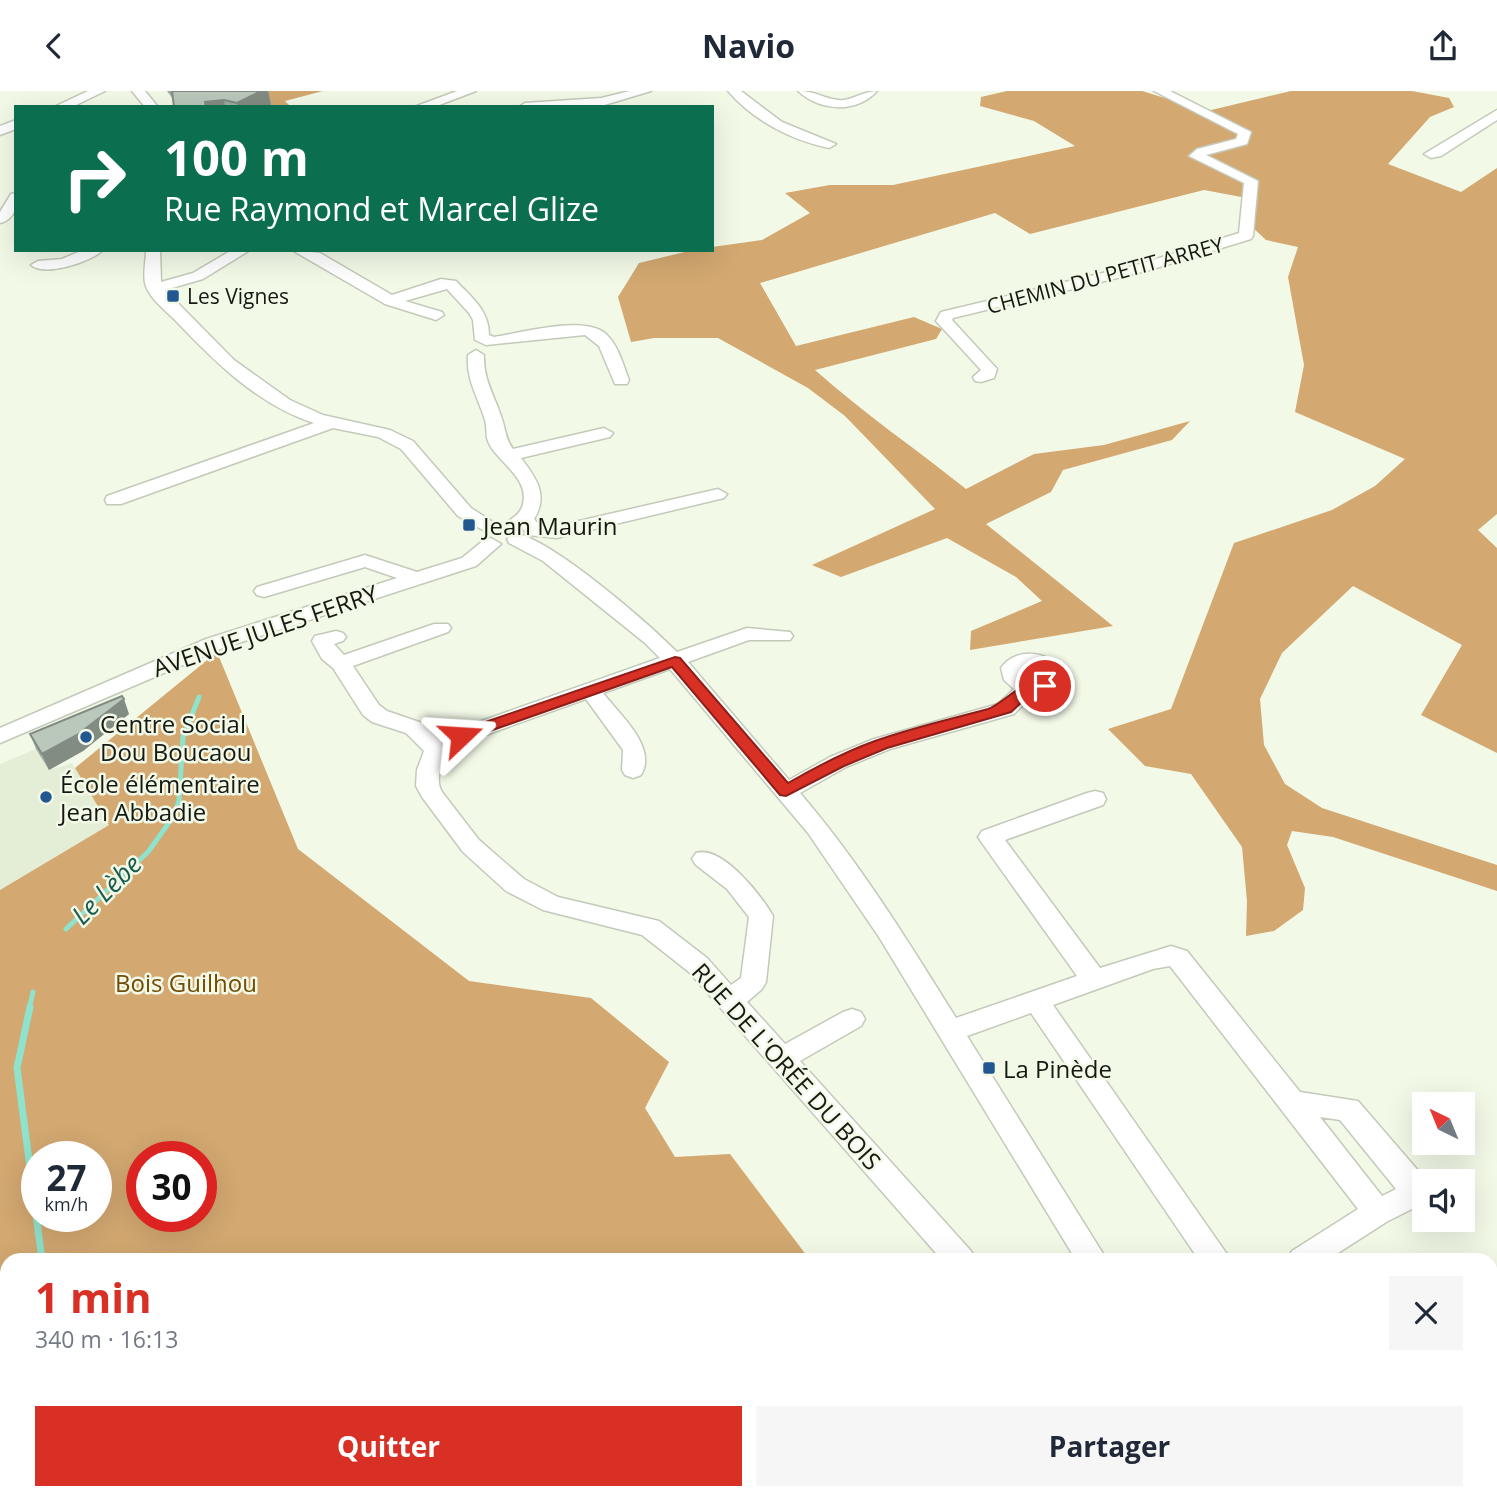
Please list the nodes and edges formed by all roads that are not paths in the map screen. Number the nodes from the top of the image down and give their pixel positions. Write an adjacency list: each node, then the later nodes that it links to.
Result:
1 (99, 91): 9 (street)
2 (138, 91): 10 (street)
3 (645, 91): 12 (street)
4 (734, 91): 14 (street)
5 (804, 91): 6 (street)
6 (871, 91)
7 (1160, 91): 27 (street, CHEMIN DU PETIT ARREY)
8 (466, 93): 11 (street)
9 (65, 105)
10 (150, 105)
11 (427, 105)
12 (555, 105)
13 (1497, 114): 15 (street)
14 (829, 144)
15 (1431, 154)
16 (14, 201): 17 (street)
17 (0, 219)
18 (91, 252): 22 (street)
19 (153, 252): 23 (street)
20 (240, 252): 23 (street)
21 (304, 252): 24 (street)
22 (38, 265)
23 (155, 288): 29 (street)
24 (390, 301): 25 (street); 26 (street)
25 (436, 315)
26 (481, 347): 28 (street); 31 (street)
27 (981, 377)
28 (621, 380)
29 (330, 423): 33 (street); 35 (street)
30 (604, 433): 31 (street)
31 (509, 455): 34 (street)
32 (718, 494): 34 (street)
33 (114, 500)
34 (518, 528): 35 (street); 41 (street)
35 (491, 535): 36 (street, AVENUE JULES FERRY)
36 (415, 578): 37 (street); 45 (street, AVENUE JULES FERRY)
37 (264, 591)
38 (441, 628): 42 (street)
39 (783, 636): 41 (street)
40 (336, 637): 42 (street)
41 (675, 661): 44 (street); 48 (street)
42 (341, 663): 46 (street)
43 (1029, 687): 48 (street)
44 (590, 690): 46 (street); 47 (street)
45 (0, 736)
46 (436, 749): 52 (street, RUE DE L'ORÉE DU BOIS)
47 (634, 770)
48 (786, 791): 55 (street)
49 (1095, 799): 51 (street)
50 (704, 859): 52 (street)
51 (1095, 981): 53 (street); 57 (street)
52 (730, 1001): 56 (street, RUE DE L'ORÉE DU BOIS)
53 (1037, 1002): 55 (street); 61 (street)
54 (852, 1019): 56 (street)
55 (951, 1031): 60 (street)
56 (782, 1059): 59 (street, RUE DE L'ORÉE DU BOIS)
57 (1294, 1103): 58 (street); 58 (street)
58 (1378, 1212): 62 (street)
59 (955, 1253)
60 (1089, 1253)
61 (1211, 1253)
62 (1313, 1253)

